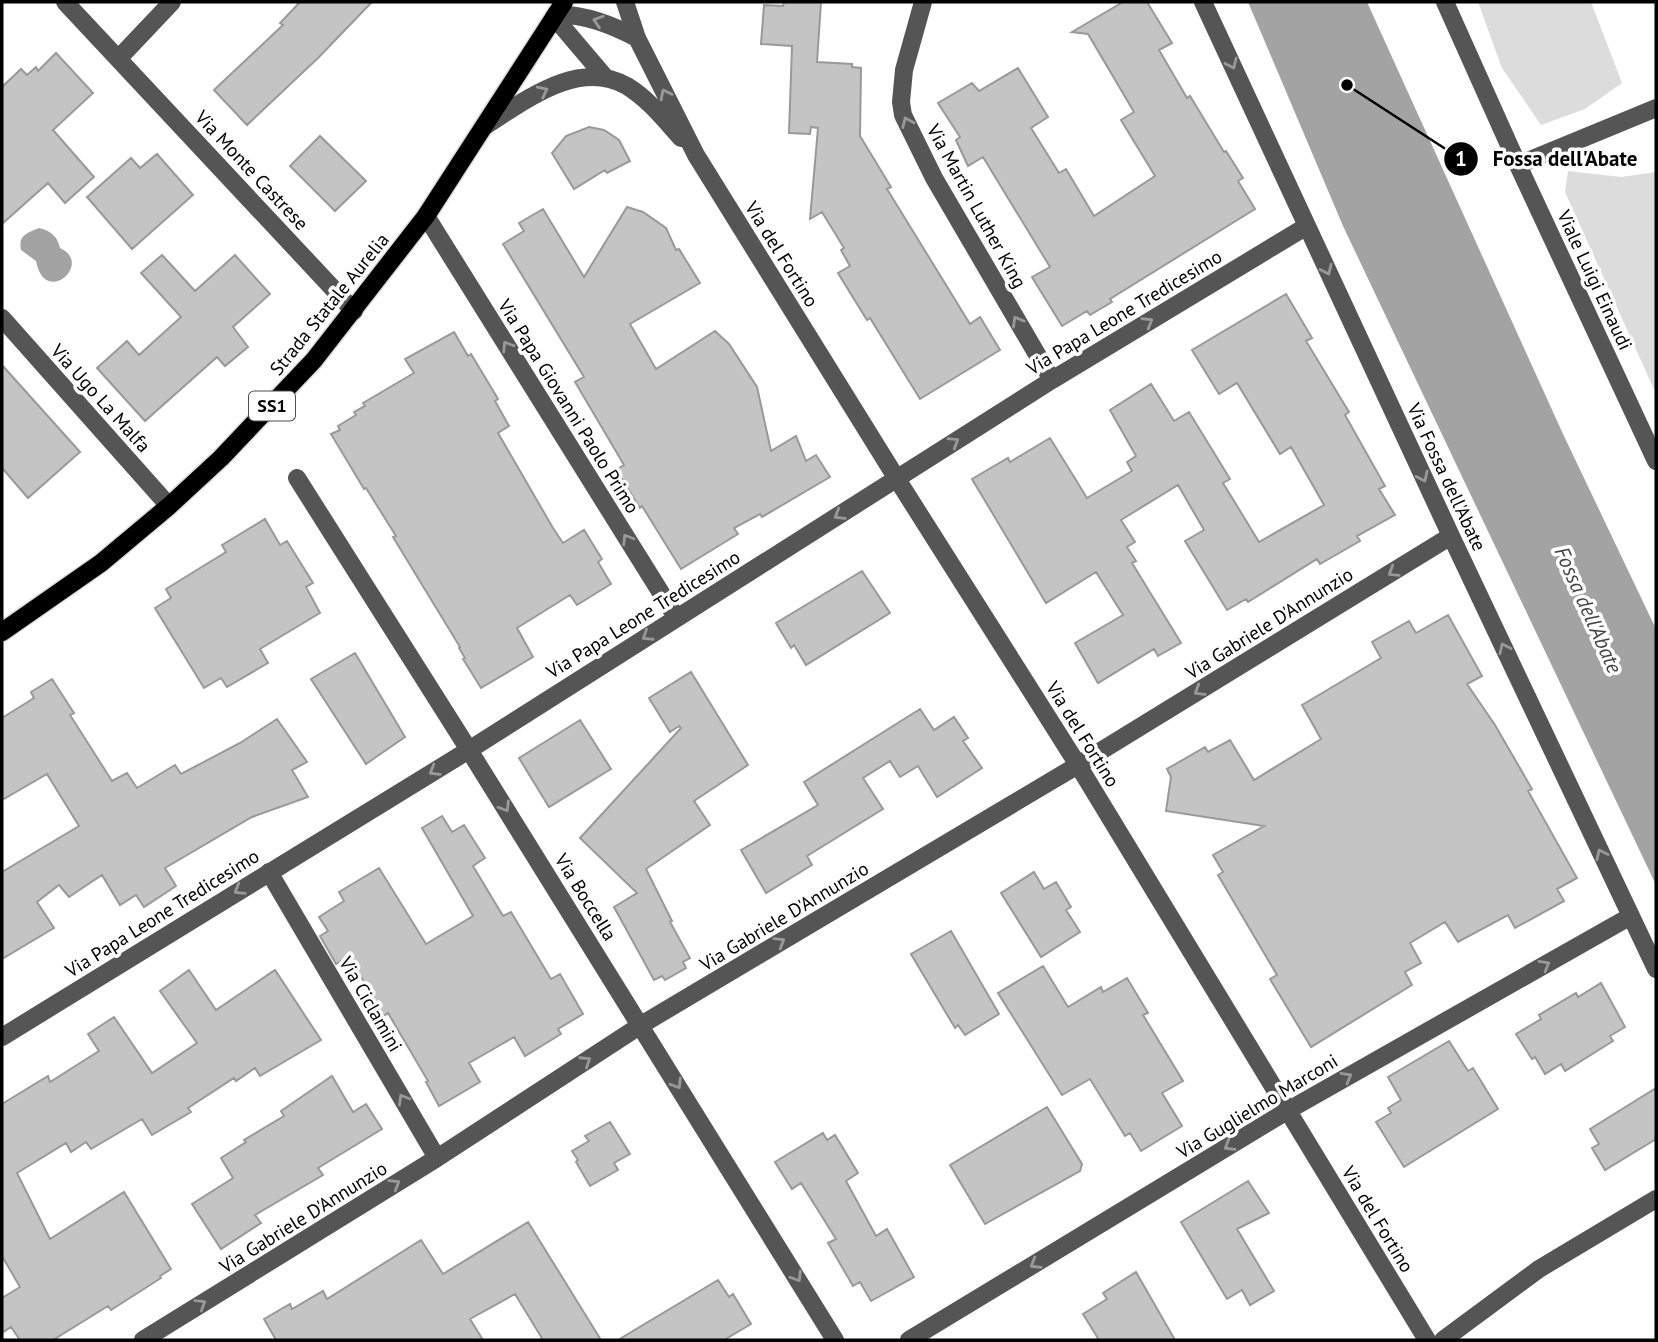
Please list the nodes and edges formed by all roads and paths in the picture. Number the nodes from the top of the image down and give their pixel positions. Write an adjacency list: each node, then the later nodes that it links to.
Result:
1 (65, 2): 9 (street, Via Monte Castrese)
2 (172, 2): 9 (street)
3 (625, 2): 8 (street, Via del Fortino)
4 (923, 2): 19 (street, Via Martin Luther King, one-way to 4)
5 (1203, 2): 16 (street, Via Fossa dell'Abate, one-way to 16)
6 (1445, 2): 14 (street, Viale Luigi Einaudi)
7 (558, 11): 8 (street, one-way to 7); 10 (street, Via del Fortino); 12 (main road, Strada Statale Aurelia / SS1)
8 (637, 38): 13 (street, Via del Fortino, one-way to 8)
9 (119, 58): 17 (street, Via Monte Castrese)
10 (605, 78): 12 (street, one-way to 10); 13 (street, Via del Fortino)
11 (1656, 108): 14 (street)
12 (485, 126): 15 (main road, Strada Statale Aurelia / SS1)
13 (696, 155): 22 (street, Via del Fortino)
14 (1518, 165): 20 (street, Viale Luigi Einaudi)
15 (426, 216): 17 (main road, Strada Statale Aurelia / SS1); 25 (street, Via Papa Giovanni Paolo Primo, one-way to 15)
16 (1307, 226): 19 (street, Via Papa Leone Tredicesimo, one-way to 16); 24 (street, Via Fossa dell'Abate, one-way to 24)
17 (354, 311): 23 (main road, Strada Statale Aurelia / SS1)
18 (2, 318): 23 (street, Via Ugo La Malfa)
19 (1052, 380): 22 (street, Via Papa Leone Tredicesimo, one-way to 19)
20 (1656, 461)
21 (297, 478): 27 (street, Via Boccella)
22 (897, 479): 25 (street, Via Papa Leone Tredicesimo, one-way to 25); 28 (street, Via del Fortino)
23 (170, 506): 26 (main road, Strada Statale Aurelia / SS1)
24 (1451, 536): 28 (street, Via Gabriele D'Annunzio, one-way to 28); 30 (street, Via Fossa dell'Abate, one-way to 24)
25 (676, 617): 27 (street, Via Papa Leone Tredicesimo, one-way to 27)
26 (2, 632)
27 (469, 750): 29 (street, Via Papa Leone Tredicesimo, one-way to 29); 32 (street, Via Boccella, one-way to 32)
28 (1078, 765): 32 (street, Via Gabriele D'Annunzio, one-way to 28); 34 (street, Via del Fortino)
29 (269, 872): 33 (street, Via Papa Leone Tredicesimo, one-way to 33); 35 (street, Via Ciclamini, one-way to 29)
30 (1631, 916): 31 (street, Via Fossa dell'Abate); 34 (street, Via Guglielmo Marconi, one-way to 30)
31 (1656, 968)
32 (641, 1025): 35 (street, Via Gabriele D'Annunzio, one-way to 32); 38 (street, Via Boccella, one-way to 38)
33 (2, 1037)
34 (1287, 1111): 39 (street, Via Guglielmo Marconi, one-way to 39); 40 (street, Via del Fortino)
35 (437, 1158): 37 (street, Via Gabriele D'Annunzio, one-way to 35)
36 (1656, 1199): 41 (street)
37 (143, 1340)
38 (835, 1340)
39 (909, 1340)
40 (1427, 1340)
41 (1443, 1340)

